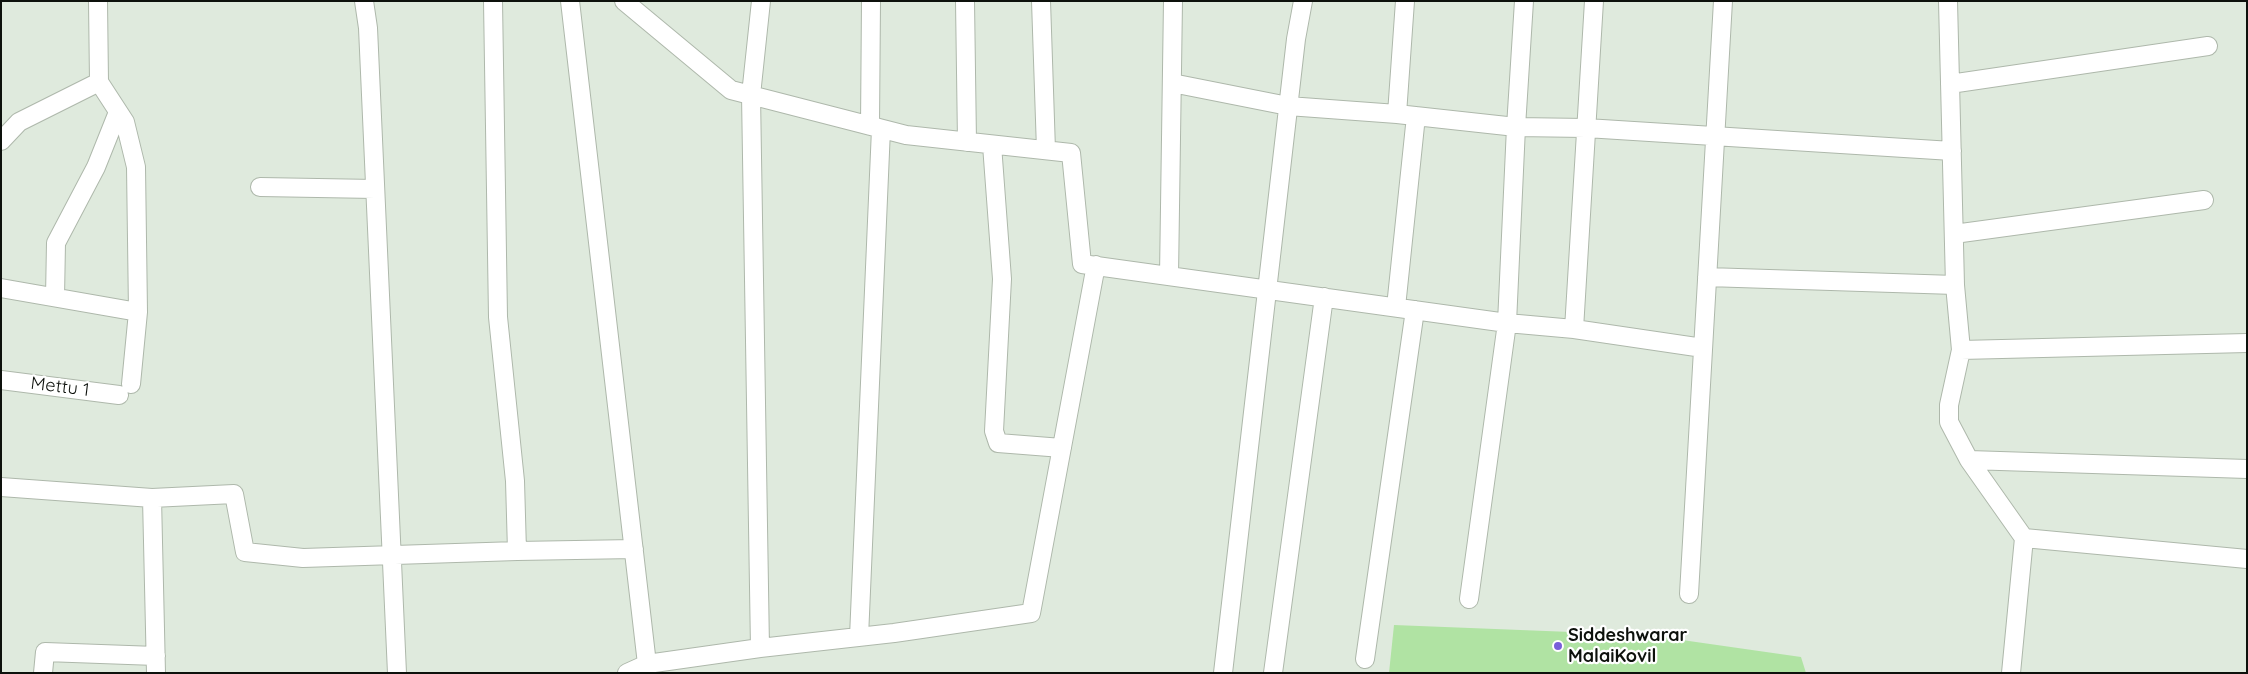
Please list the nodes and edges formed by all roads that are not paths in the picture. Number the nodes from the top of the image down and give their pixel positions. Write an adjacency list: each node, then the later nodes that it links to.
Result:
1 (98, 1): 18 (street)
2 (364, 1): 36 (street)
3 (493, 1): 63 (street)
4 (570, 1): 62 (street)
5 (624, 1): 21 (street)
6 (761, 1): 21 (street)
7 (872, 1): 27 (street)
8 (965, 1): 31 (street)
9 (1041, 1): 33 (street)
10 (1172, 1): 19 (street)
11 (1303, 1): 22 (street)
12 (1405, 1): 24 (street)
13 (1524, 1): 26 (street)
14 (1594, 1): 28 (street)
15 (1724, 1): 29 (street)
16 (1948, 1): 20 (street)
17 (2208, 46): 20 (street)
18 (99, 82): 23 (street); 30 (street)
19 (1172, 83): 22 (street); 40 (street)
20 (1950, 84): 34 (street)
21 (751, 95): 27 (street); 69 (street)
22 (1288, 106): 24 (street); 44 (street)
23 (118, 112): 45 (street); 49 (street)
24 (1397, 114): 25 (street)
25 (1416, 116): 26 (street); 47 (street)
26 (1516, 127): 28 (street); 50 (street)
27 (875, 128): 31 (street); 68 (street)
28 (1586, 128): 29 (street); 51 (street)
29 (1716, 136): 34 (street); 41 (street)
30 (1, 141)
31 (967, 142): 32 (street)
32 (992, 145): 33 (street); 56 (street)
33 (1046, 150): 39 (street)
34 (1952, 151): 38 (street)
35 (260, 187): 36 (street)
36 (375, 189): 64 (street)
37 (2204, 200): 38 (street)
38 (1954, 234): 42 (street)
39 (1096, 265): 40 (street); 56 (street)
40 (1169, 276): 44 (street)
41 (1708, 277): 42 (street); 53 (street)
42 (1955, 285): 54 (street)
43 (1, 288): 45 (street)
44 (1268, 290): 46 (street); 76 (street)
45 (55, 297): 49 (street)
46 (1324, 297): 47 (street); 77 (street)
47 (1396, 307): 48 (street)
48 (1415, 310): 50 (street); 70 (street)
49 (138, 312): 55 (street, Mettu 1)
50 (1507, 323): 51 (street); 67 (street)
51 (1574, 329): 53 (street)
52 (2247, 344): 54 (street)
53 (1703, 348): 66 (street)
54 (1960, 350): 57 (street)
55 (1, 380)
56 (1062, 448): 68 (street)
57 (1969, 460): 58 (street); 61 (street)
58 (2247, 469)
59 (1, 487): 60 (street)
60 (152, 498): 64 (street); 71 (street)
61 (2024, 538): 65 (street); 78 (street)
62 (634, 549): 63 (street); 72 (street)
63 (517, 551): 64 (street)
64 (391, 555): 74 (street)
65 (2247, 558)
66 (1689, 594)
67 (1469, 599)
68 (859, 637): 69 (street)
69 (760, 648): 72 (street)
70 (1365, 659)
71 (156, 664): 73 (street)
72 (647, 664): 75 (street)
73 (43, 673)
74 (396, 673)
75 (627, 673)
76 (1223, 673)
77 (1273, 673)
78 (2010, 673)

